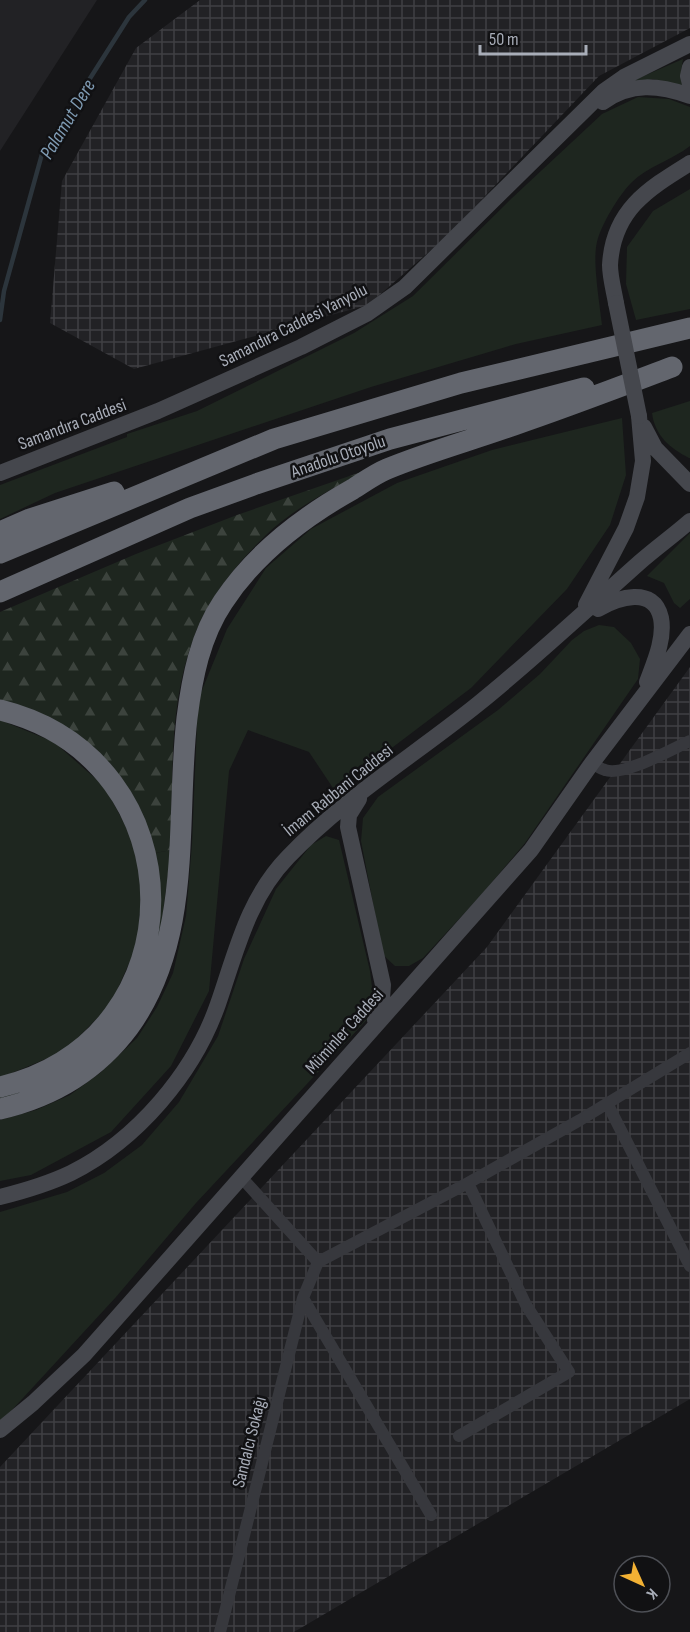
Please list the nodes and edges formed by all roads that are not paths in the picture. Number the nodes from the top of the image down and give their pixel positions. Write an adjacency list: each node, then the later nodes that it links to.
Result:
1 (690, 44): 5 (main road)
2 (690, 67): 3 (main road)
3 (690, 84)
4 (690, 96): 5 (main road)
5 (563, 130): 9 (main road, Samandıra Caddesi Yanyolu)
6 (690, 163): 10 (main road, bridge)
7 (690, 328): 11 (highway, Anadolu Otoyolu)
8 (681, 366): 20 (highway, Anadolu Otoyolu); 36 (highway)
9 (158, 411): 13 (main road); 15 (main road, Samandıra Caddesi)
10 (639, 417): 12 (main road); 21 (main road)
11 (274, 439): 18 (highway); 19 (highway, Anadolu Otoyolu)
12 (656, 448): 14 (main road); 16 (main road)
13 (0, 463)
14 (690, 465)
15 (0, 473)
16 (690, 484)
17 (690, 521): 21 (main road, İmam Rabbani Caddesi)
18 (0, 532)
19 (0, 553)
20 (0, 592)
21 (576, 621): 23 (main road); 27 (main road, İmam Rabbani Caddesi)
22 (690, 634): 23 (main road, Müminler Caddesi)
23 (641, 697): 26 (main road, Müminler Caddesi)
24 (0, 710): 34 (highway)
25 (690, 741): 26 (street)
26 (592, 763): 31 (main road, Müminler Caddesi)
27 (371, 785): 28 (main road, İmam Rabbani Caddesi); 29 (main road)
28 (305, 840): 29 (main road); 39 (main road, İmam Rabbani Caddesi)
29 (352, 842): 30 (main road)
30 (381, 967): 31 (main road); 32 (main road)
31 (426, 970): 32 (main road, Müminler Caddesi)
32 (371, 1029): 37 (main road, Müminler Caddesi)
33 (690, 1053): 35 (street)
34 (0, 1087)
35 (607, 1103): 38 (street); 41 (street)
36 (0, 1109)
37 (242, 1178): 40 (street); 43 (main road, Müminler Caddesi)
38 (468, 1183): 40 (street); 44 (street)
39 (0, 1197)
40 (318, 1262): 42 (street, Sandalcı Sokağı)
41 (690, 1266)
42 (303, 1298): 45 (street); 46 (street, Sandalcı Sokağı)
43 (0, 1430)
44 (459, 1436)
45 (431, 1515)
46 (220, 1632)

